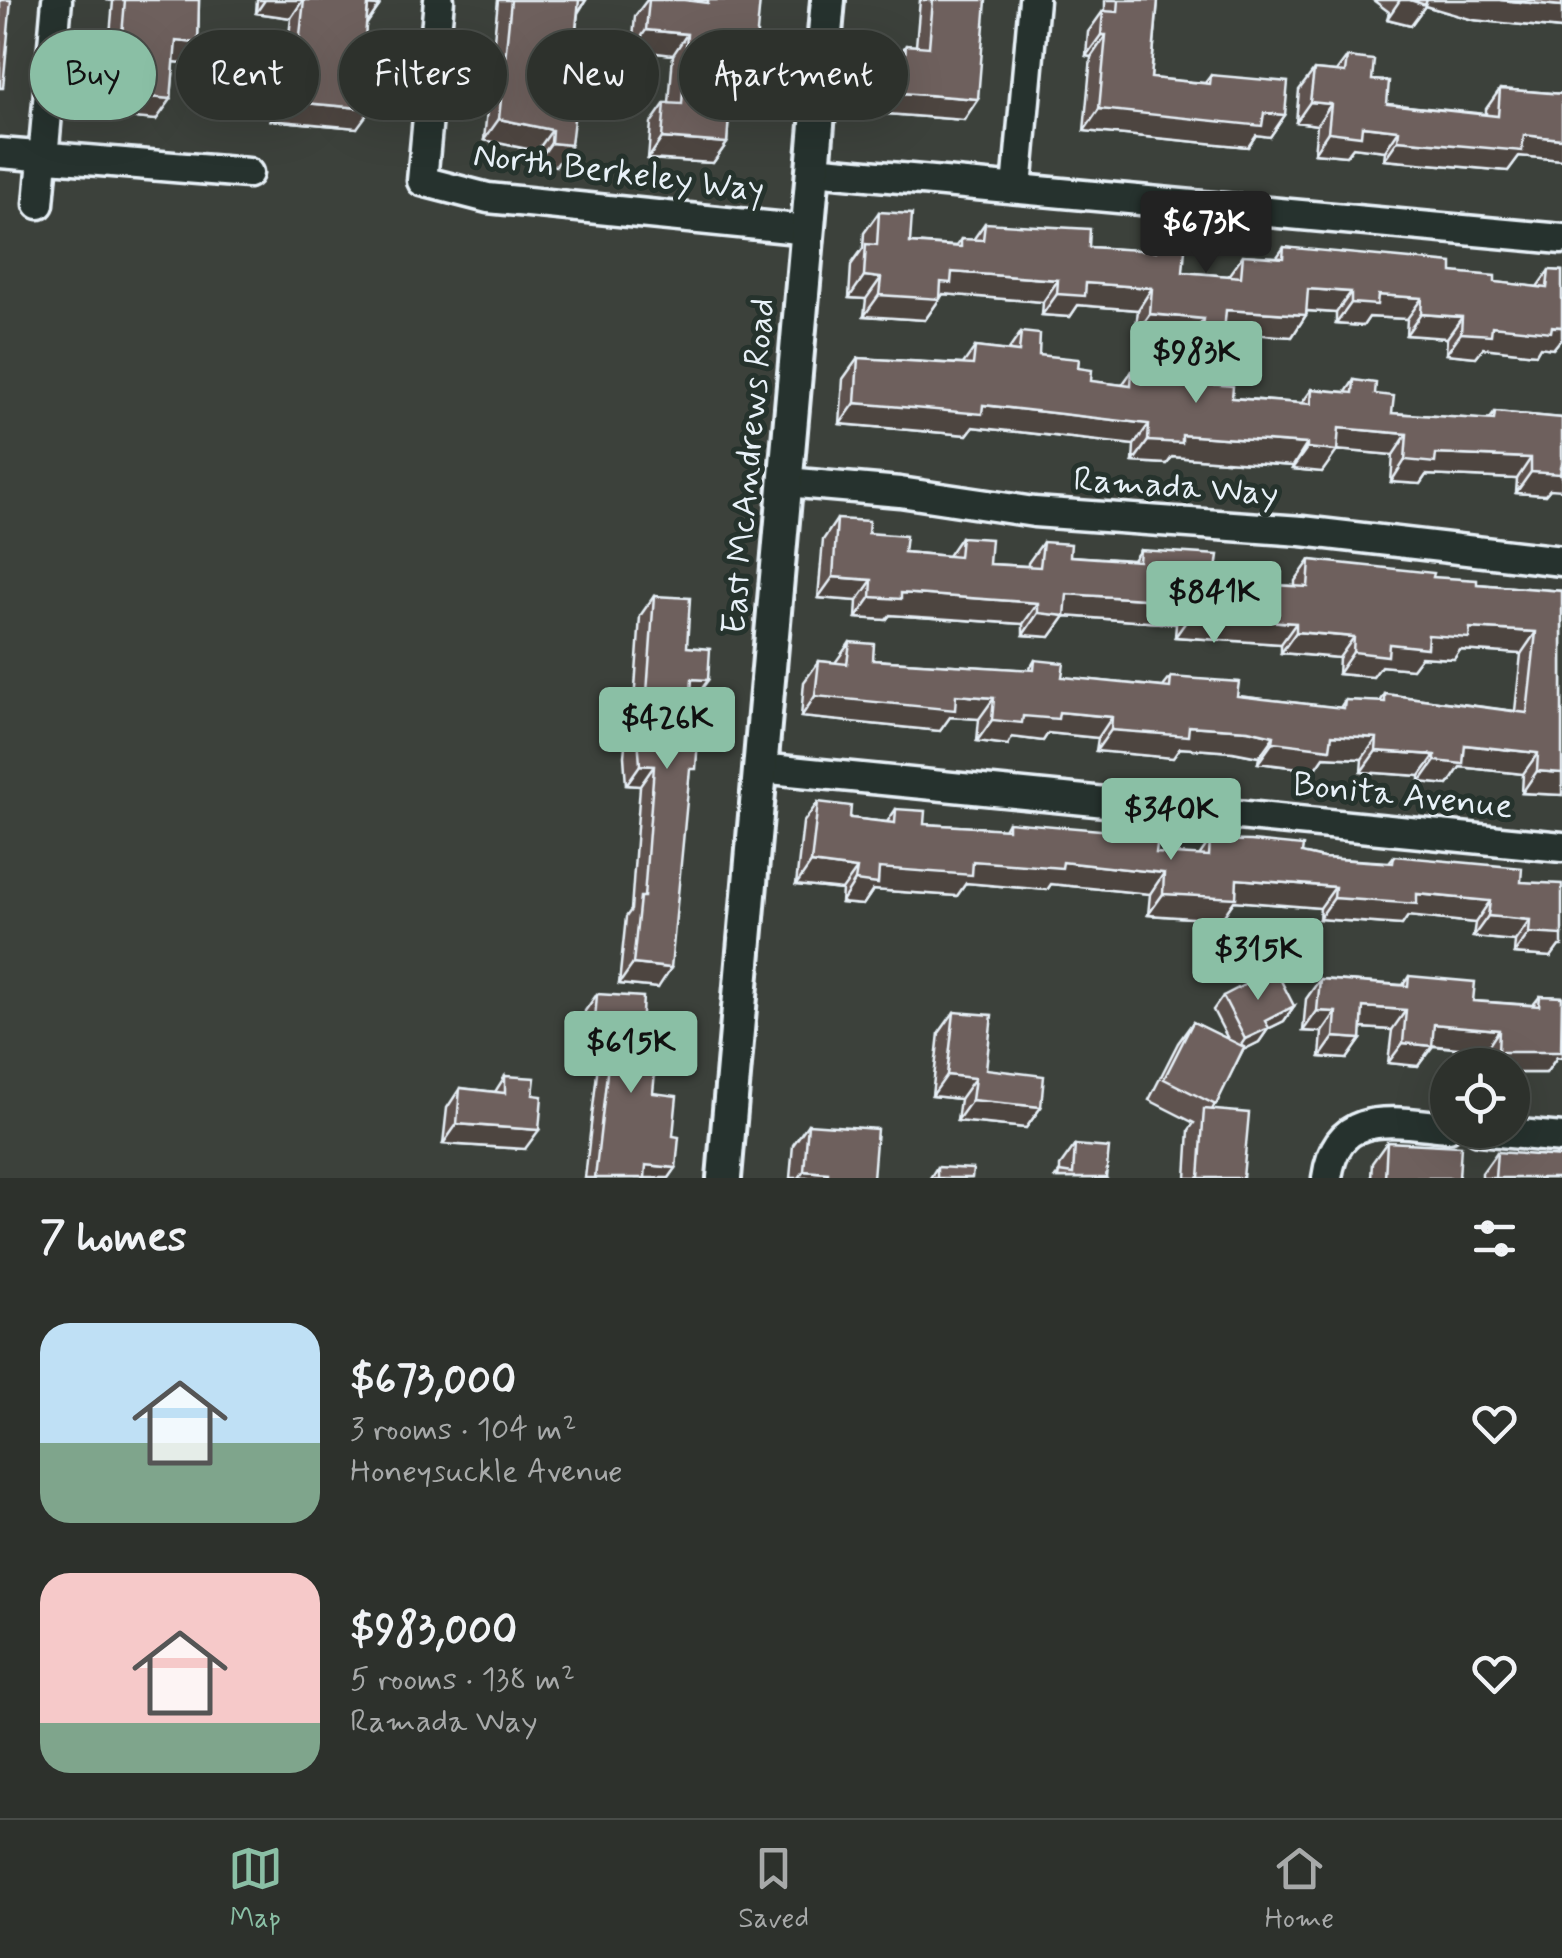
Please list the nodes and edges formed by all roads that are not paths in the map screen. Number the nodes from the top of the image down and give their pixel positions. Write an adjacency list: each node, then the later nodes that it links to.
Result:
1 (57, 0): 6 (street)
2 (439, 0): 11 (street, North Berkeley Way)
3 (828, 0): 7 (main road, East McAndrews Road)
4 (1034, 0): 9 (street)
5 (0, 153): 6 (street)
6 (43, 156): 8 (street); 10 (street)
7 (814, 170): 9 (street); 11 (main road, East McAndrews Road)
8 (248, 173)
9 (1017, 188): 12 (street)
10 (39, 204)
11 (808, 230): 13 (main road, East McAndrews Road)
12 (1562, 239)
13 (786, 482): 14 (street, Ramada Way); 15 (main road, East McAndrews Road)
14 (1562, 561)
15 (760, 768): 16 (street, Bonita Avenue); 20 (main road, East McAndrews Road)
16 (1562, 848)
17 (1430, 1125): 21 (street)
18 (1530, 1135): 19 (street)
19 (1562, 1138)
20 (724, 1178)
21 (1327, 1178)

